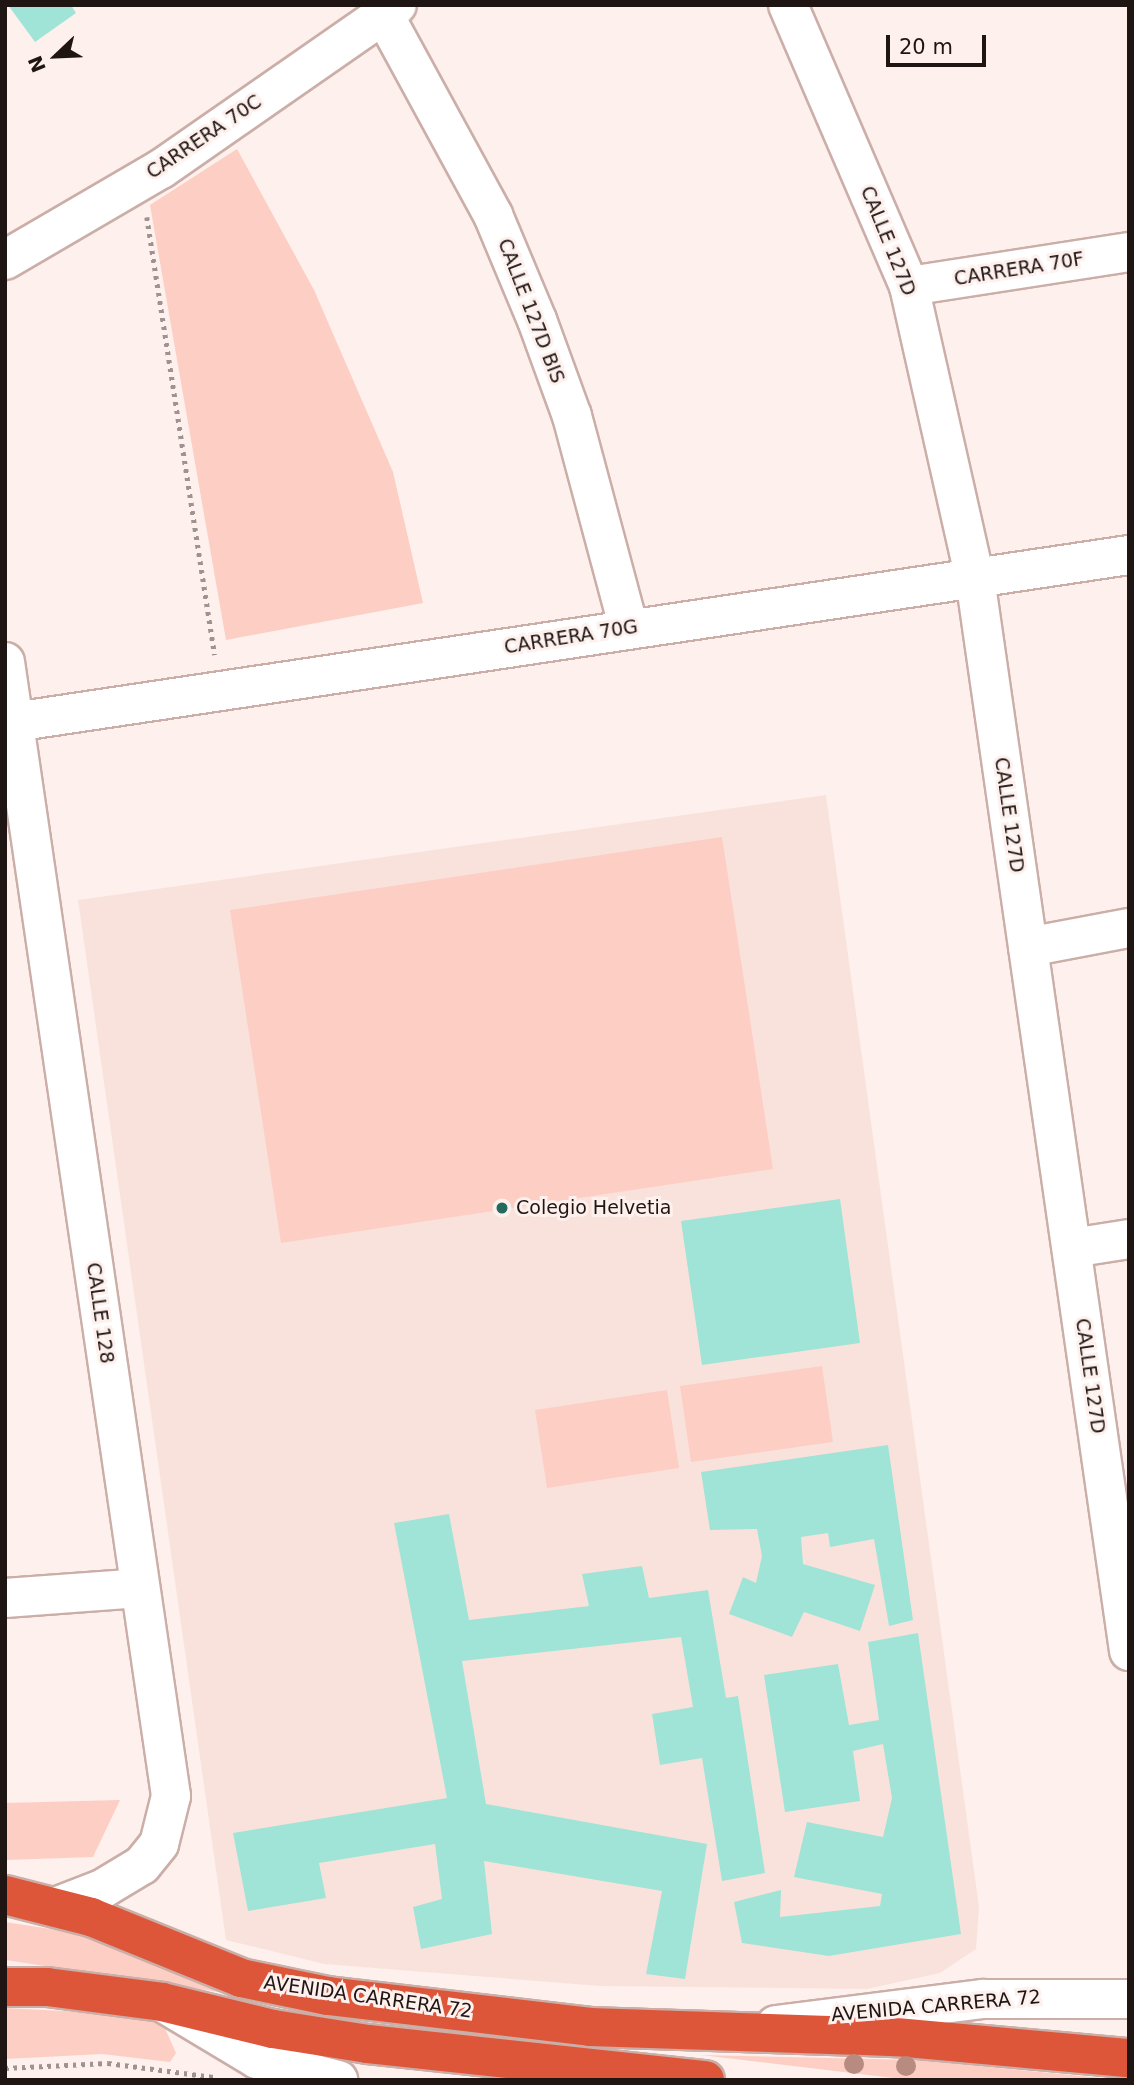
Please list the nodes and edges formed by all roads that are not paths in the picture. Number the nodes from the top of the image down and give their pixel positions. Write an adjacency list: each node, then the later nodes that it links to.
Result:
1 (788, 5): 5 (street, CALLE 127D)
2 (390, 10): 4 (street, CARRERA 70C); 8 (street, CALLE 127D BIS)
3 (1129, 252): 5 (street, CARRERA 70F)
4 (5, 260)
5 (909, 286): 7 (street, CALLE 127D)
6 (1129, 555): 7 (street, CARRERA 70G)
7 (975, 578): 8 (street, CARRERA 70G); 12 (street, CALLE 127D)
8 (629, 628): 10 (street, CARRERA 70G)
9 (5, 662): 10 (street, CALLE 128)
10 (14, 722): 15 (street, CALLE 128)
11 (1129, 928): 12 (street)
12 (1028, 947): 14 (street, CALLE 127D)
13 (1129, 1239): 14 (street)
14 (1072, 1248): 17 (street, CALLE 127D)
15 (140, 1588): 16 (street); 19 (street, CALLE 128)
16 (5, 1598)
17 (1129, 1651)
18 (5, 1895): 19 (highway, AVENIDA CARRERA 72)
19 (58, 1906): 23 (highway, AVENIDA CARRERA 72)
20 (5, 1987): 22 (highway)
21 (1129, 1999): 23 (street, AVENIDA CARRERA 72)
22 (162, 2002): 25 (street); 27 (highway)
23 (744, 2031): 24 (highway, AVENIDA CARRERA 72)
24 (1129, 2058)
25 (247, 2072): 26 (street)
26 (338, 2080)
27 (705, 2080)

